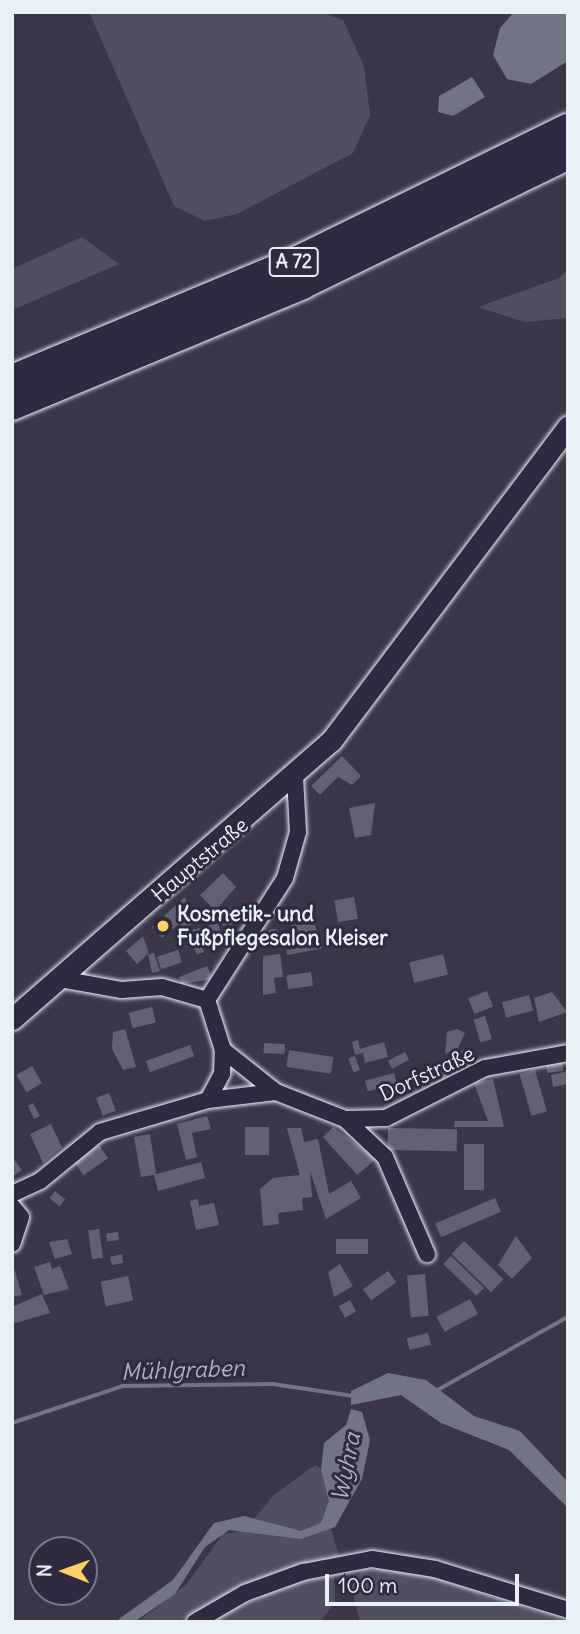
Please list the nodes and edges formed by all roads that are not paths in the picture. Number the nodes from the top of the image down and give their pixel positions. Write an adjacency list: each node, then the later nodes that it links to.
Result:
1 (568, 128): 3 (highway, A 72)
2 (568, 155): 4 (highway, A 72)
3 (12, 379)
4 (12, 406)
5 (568, 426): 6 (main road, Hauptstraße)
6 (295, 777): 7 (main road, Hauptstraße); 8 (street)
7 (60, 979): 8 (street); 9 (main road, Hauptstraße)
8 (207, 1000): 10 (street)
9 (12, 1019)
10 (223, 1050): 12 (street, Dorfstraße); 13 (street)
11 (568, 1053): 14 (street, Dorfstraße)
12 (276, 1092): 13 (street, Dorfstraße); 14 (street, Dorfstraße)
13 (208, 1100): 15 (street, Dorfstraße)
14 (345, 1119): 19 (street, Dorfstraße)
15 (30, 1186): 16 (street, Dorfstraße); 17 (street)
16 (12, 1194)
17 (17, 1212): 18 (street)
18 (12, 1244)
19 (427, 1254)
20 (568, 1610): 21 (street)
21 (195, 1622)

